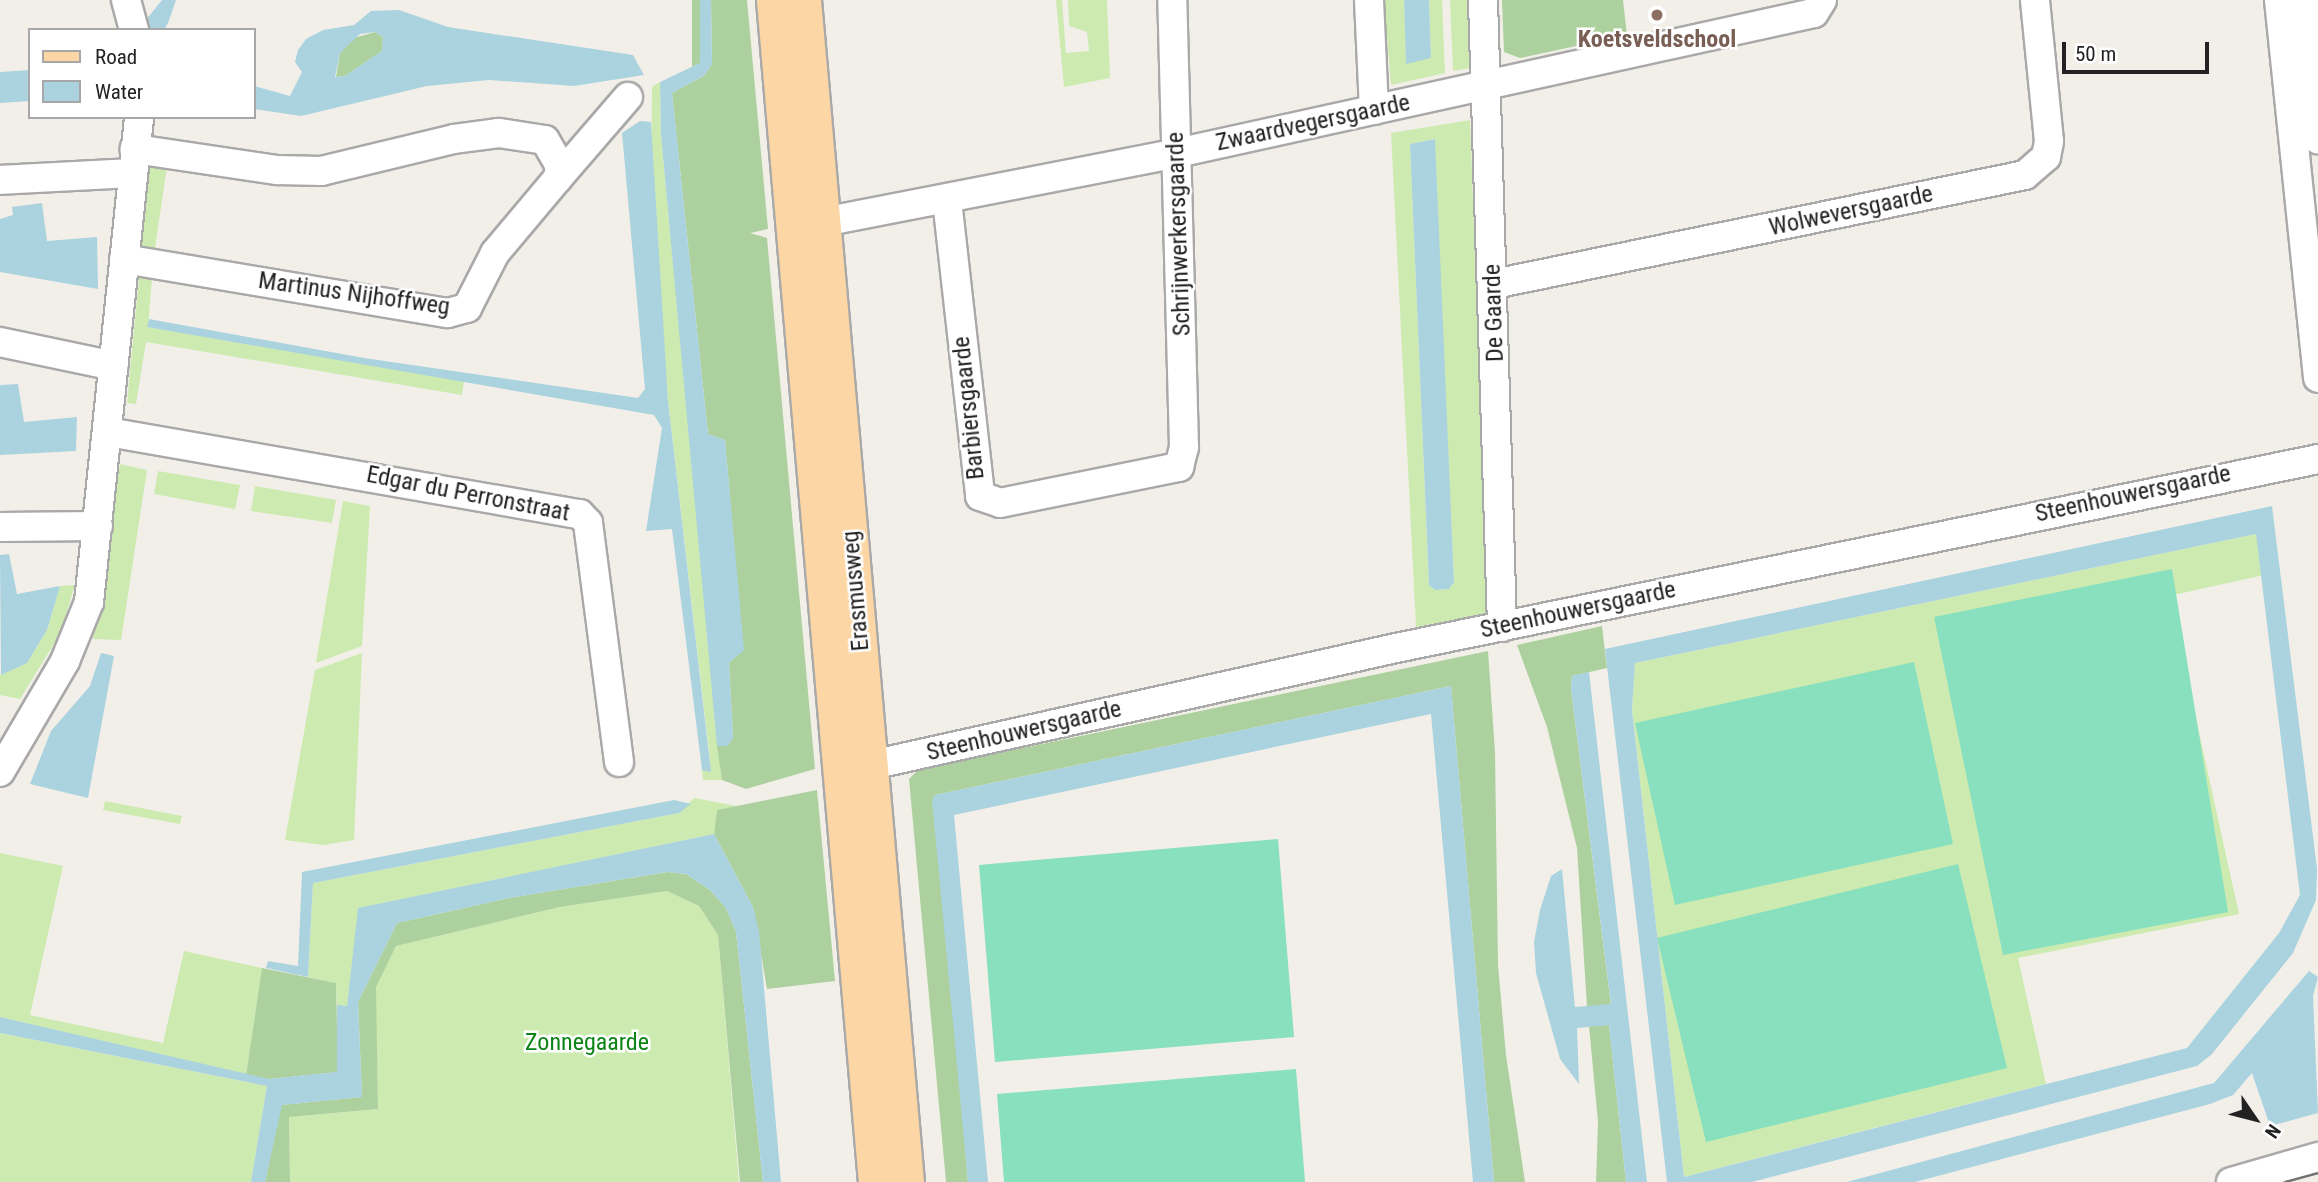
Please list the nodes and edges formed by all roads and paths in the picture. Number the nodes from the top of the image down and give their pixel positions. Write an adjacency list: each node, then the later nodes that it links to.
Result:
1 (126, 0): 11 (street)
2 (774, 0): 24 (main road, Erasmusweg)
3 (803, 0): 24 (main road, Erasmusweg)
4 (1172, 0): 19 (street, Schrijnwerkersgaarde)
5 (1369, 0): 14 (street)
6 (1483, 0): 12 (street, De Gaarde)
7 (1822, 0): 12 (street, Zwaardvegersgaarde)
8 (2035, 0): 26 (street, Wolweversgaarde)
9 (2279, 0): 29 (street)
10 (2305, 0): 16 (street)
11 (133, 28)
12 (1487, 85): 14 (street, Zwaardvegersgaarde); 26 (street, De Gaarde)
13 (628, 97): 18 (street, Martinus Nijhoffweg)
14 (1374, 110): 19 (street, Zwaardvegersgaarde)
15 (139, 119): 20 (street)
16 (2318, 139)
17 (545, 140): 18 (street); 20 (street); 21 (street)
18 (588, 144): 21 (street, Martinus Nijhoffweg)
19 (1177, 153): 23 (street, Zwaardvegersgaarde); 32 (street, Schrijnwerkersgaarde)
20 (134, 161): 22 (street); 25 (street)
21 (558, 178): 25 (street, Martinus Nijhoffweg)
22 (0, 180)
23 (947, 200): 24 (street, Zwaardvegersgaarde); 32 (street, Barbiersgaarde)
24 (809, 225): 37 (main road, Erasmusweg)
25 (124, 259): 28 (street)
26 (1494, 284): 35 (street, De Gaarde)
27 (0, 342): 28 (street)
28 (114, 366): 30 (street)
29 (2318, 377)
30 (108, 432): 33 (street); 36 (street, Edgar du Perronstraat)
31 (2318, 459): 35 (street, Steenhouwersgaarde)
32 (1179, 467)
33 (98, 526): 34 (street); 38 (street)
34 (0, 527)
35 (1502, 627): 37 (street, Steenhouwersgaarde)
36 (619, 761)
37 (856, 769): 40 (main road, Erasmusweg); 41 (main road, Erasmusweg)
38 (0, 772)
39 (2318, 1157): 42 (street)
40 (876, 1182)
41 (906, 1182)
42 (2231, 1182)

